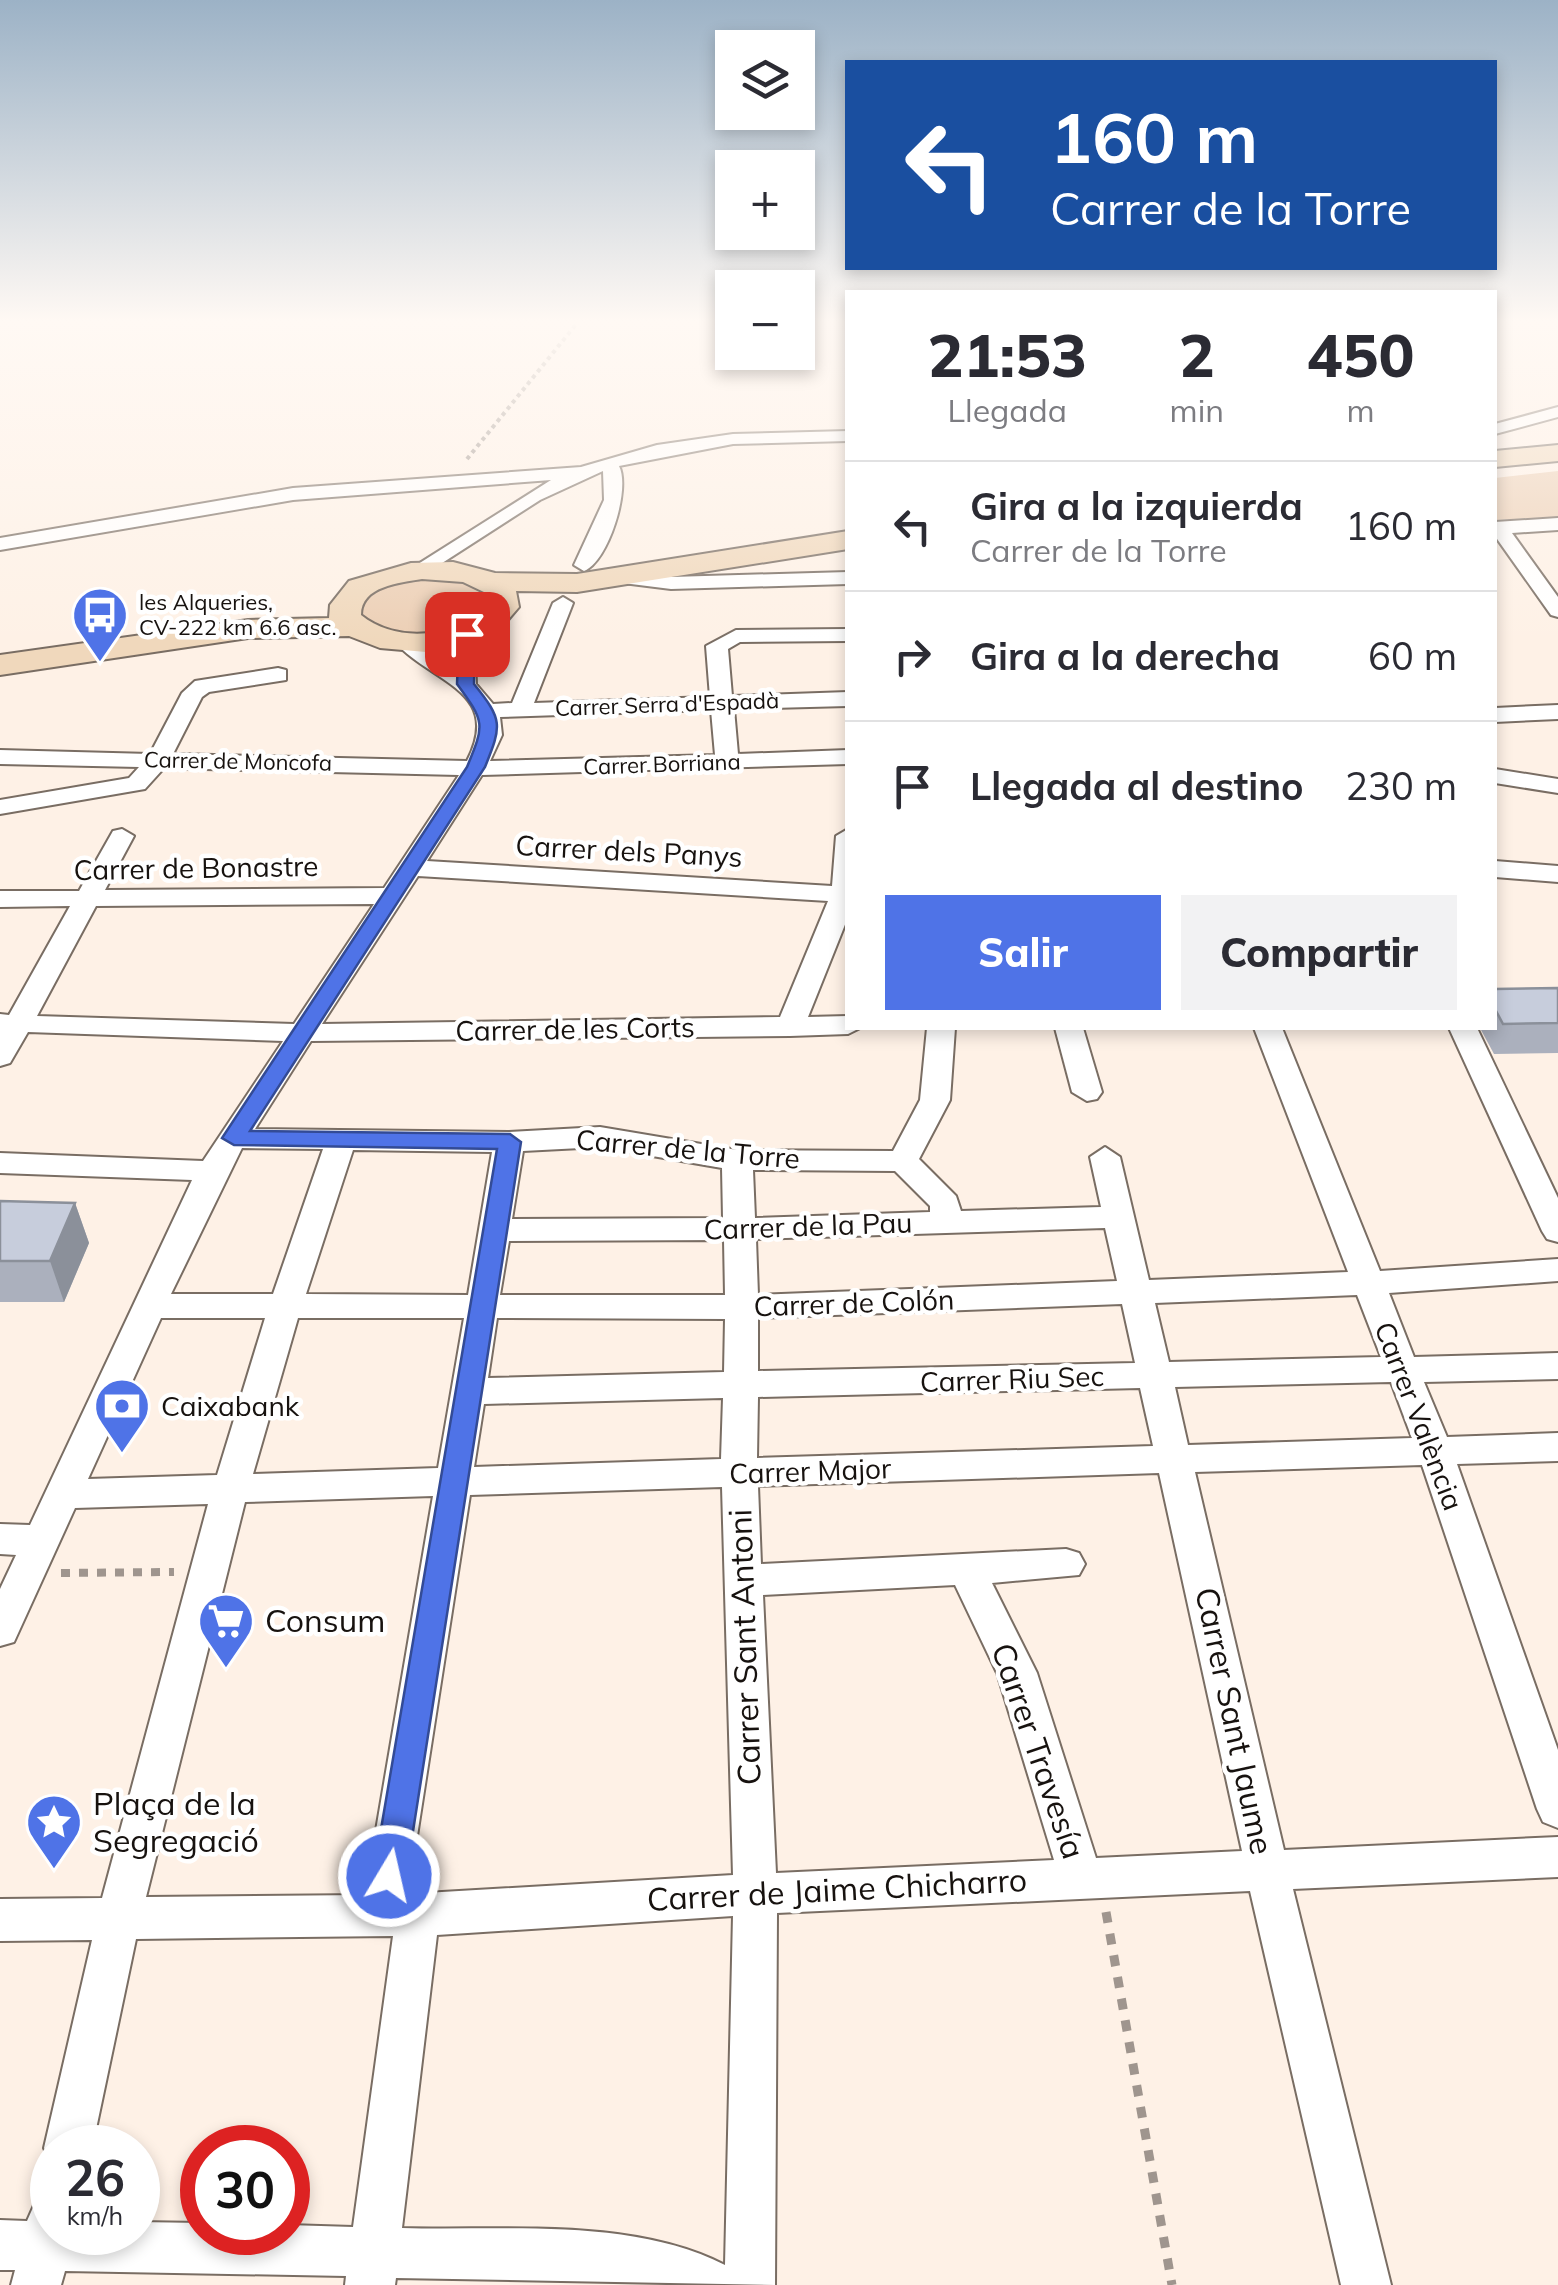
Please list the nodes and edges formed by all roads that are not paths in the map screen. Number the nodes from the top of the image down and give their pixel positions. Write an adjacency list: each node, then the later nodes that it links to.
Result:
1 (845, 436): 4 (street)
2 (1558, 453): 3 (main road)
3 (1497, 459)
4 (608, 464): 5 (street); 15 (street)
5 (582, 472): 9 (street); 11 (street)
6 (1558, 524): 7 (street)
7 (1497, 528)
8 (1497, 529): 17 (street)
9 (477, 538): 12 (street); 16 (street)
10 (845, 540): 13 (main road)
11 (0, 544)
12 (422, 570): 16 (main road); 18 (main road)
13 (614, 577): 14 (street); 15 (main road)
14 (845, 578)
15 (574, 584): 16 (main road); 27 (street)
16 (491, 588): 19 (main road)
17 (1558, 612)
18 (350, 613): 21 (main road); 22 (main road)
19 (467, 634): 21 (main road); 24 (street)
20 (845, 635): 26 (street)
21 (406, 642): 24 (street)
22 (0, 665)
23 (278, 675): 33 (street)
24 (465, 684): 28 (street)
25 (845, 698): 26 (street, Carrer Serra d'Espadà)
26 (724, 702): 27 (street, Carrer Serra d'Espadà); 34 (street)
27 (520, 710): 28 (street, Carrer Serra d'Espadà)
28 (486, 711): 35 (street)
29 (1558, 712): 30 (street)
30 (1497, 715)
31 (0, 757): 33 (street, Carrer de Moncofa)
32 (845, 758): 34 (street, Carrer Borriana)
33 (158, 760): 35 (street, Carrer de Moncofa); 38 (street)
34 (727, 762): 35 (street, Carrer Borriana)
35 (476, 767): 40 (street)
36 (1497, 776): 37 (street)
37 (1558, 786)
38 (0, 806)
39 (122, 836): 47 (street)
40 (411, 868): 44 (street, Carrer dels Panys); 45 (street)
41 (1497, 869): 42 (street)
42 (1558, 874)
43 (845, 880): 44 (street)
44 (844, 894): 50 (street)
45 (393, 896): 47 (street, Carrer de Bonastre); 55 (street)
46 (0, 899): 47 (street, Carrer de Bonastre)
47 (88, 899): 48 (street)
48 (10, 1024): 55 (street, Carrer de les Corts); 56 (street)
49 (845, 1025): 50 (street, Carrer de les Corts)
50 (790, 1027): 55 (street, Carrer de les Corts)
51 (941, 1030): 63 (street)
52 (1070, 1030): 57 (street)
53 (1269, 1030): 72 (street, Carrer València)
54 (1464, 1030): 70 (street)
55 (303, 1032): 58 (street)
56 (0, 1057)
57 (1087, 1092)
58 (234, 1138): 59 (street, Carrer de la Torre); 65 (street)
59 (340, 1142): 60 (street, Carrer de la Torre); 75 (street)
60 (510, 1142): 62 (street, Carrer de la Torre); 69 (street)
61 (1105, 1157): 66 (street, Carrer Sant Jaume)
62 (737, 1160): 63 (street, Carrer de la Torre); 68 (street, Carrer Sant Antoni)
63 (903, 1160): 67 (street)
64 (0, 1163): 65 (street)
65 (212, 1171): 74 (street)
66 (1122, 1217): 67 (street, Carrer de la Pau); 73 (street, Carrer Sant Jaume)
67 (948, 1222): 68 (street, Carrer de la Pau)
68 (741, 1229): 69 (street, Carrer de la Pau); 77 (street, Carrer Sant Antoni)
69 (494, 1230): 76 (street)
70 (1558, 1230)
71 (1558, 1270): 72 (street, Carrer de Colón)
72 (1368, 1283): 73 (street, Carrer de Colón); 79 (street, Carrer València)
73 (1138, 1291): 77 (street, Carrer de Colón); 80 (street, Carrer Sant Jaume)
74 (149, 1306): 75 (street, Carrer de Colón); 89 (street)
75 (283, 1306): 76 (street, Carrer de Colón); 88 (street)
76 (483, 1306): 77 (street, Carrer de Colón); 82 (street)
77 (742, 1308): 81 (street, Carrer Sant Antoni)
78 (1558, 1366): 79 (street, Carrer Riu Sec)
79 (1402, 1370): 80 (street, Carrer Riu Sec); 84 (street, Carrer València)
80 (1156, 1374): 81 (street, Carrer Riu Sec); 85 (street, Carrer Sant Jaume)
81 (741, 1388): 82 (street, Carrer Riu Sec); 86 (street, Carrer Sant Antoni)
82 (466, 1391): 87 (street)
83 (1558, 1448): 84 (street, Carrer Major)
84 (1434, 1452): 85 (street, Carrer Major); 96 (street, Carrer València)
85 (1176, 1460): 86 (street, Carrer Major); 98 (street, Carrer Sant Jaume)
86 (739, 1473): 87 (street, Carrer Major); 94 (street, Carrer Sant Antoni)
87 (452, 1485): 88 (street, Carrer Major); 101 (street)
88 (232, 1490): 89 (street, Carrer Major); 103 (street)
89 (61, 1494): 91 (street)
90 (0, 1539): 91 (street)
91 (46, 1557): 95 (street)
92 (1066, 1564): 93 (street)
93 (968, 1571): 94 (street); 99 (street, Carrer Travesía)
94 (742, 1580): 100 (street, Carrer Sant Antoni)
95 (0, 1630)
96 (1558, 1809)
97 (1558, 1856): 98 (street, Carrer de Jaime Chicharro)
98 (1266, 1870): 99 (street, Carrer de Jaime Chicharro); 109 (street, Carrer Sant Jaume)
99 (1090, 1877): 100 (street, Carrer de Jaime Chicharro)
100 (755, 1894): 101 (street, Carrer de Jaime Chicharro); 108 (street, Carrer Sant Antoni)
101 (400, 1915): 103 (street, Carrer de Jaime Chicharro); 106 (street)
102 (0, 1920): 103 (street)
103 (116, 1920): 104 (street)
104 (73, 2125)
105 (141, 2255): 106 (street)
106 (372, 2268): 107 (street)
107 (712, 2285)
108 (750, 2285)
109 (1366, 2285)

